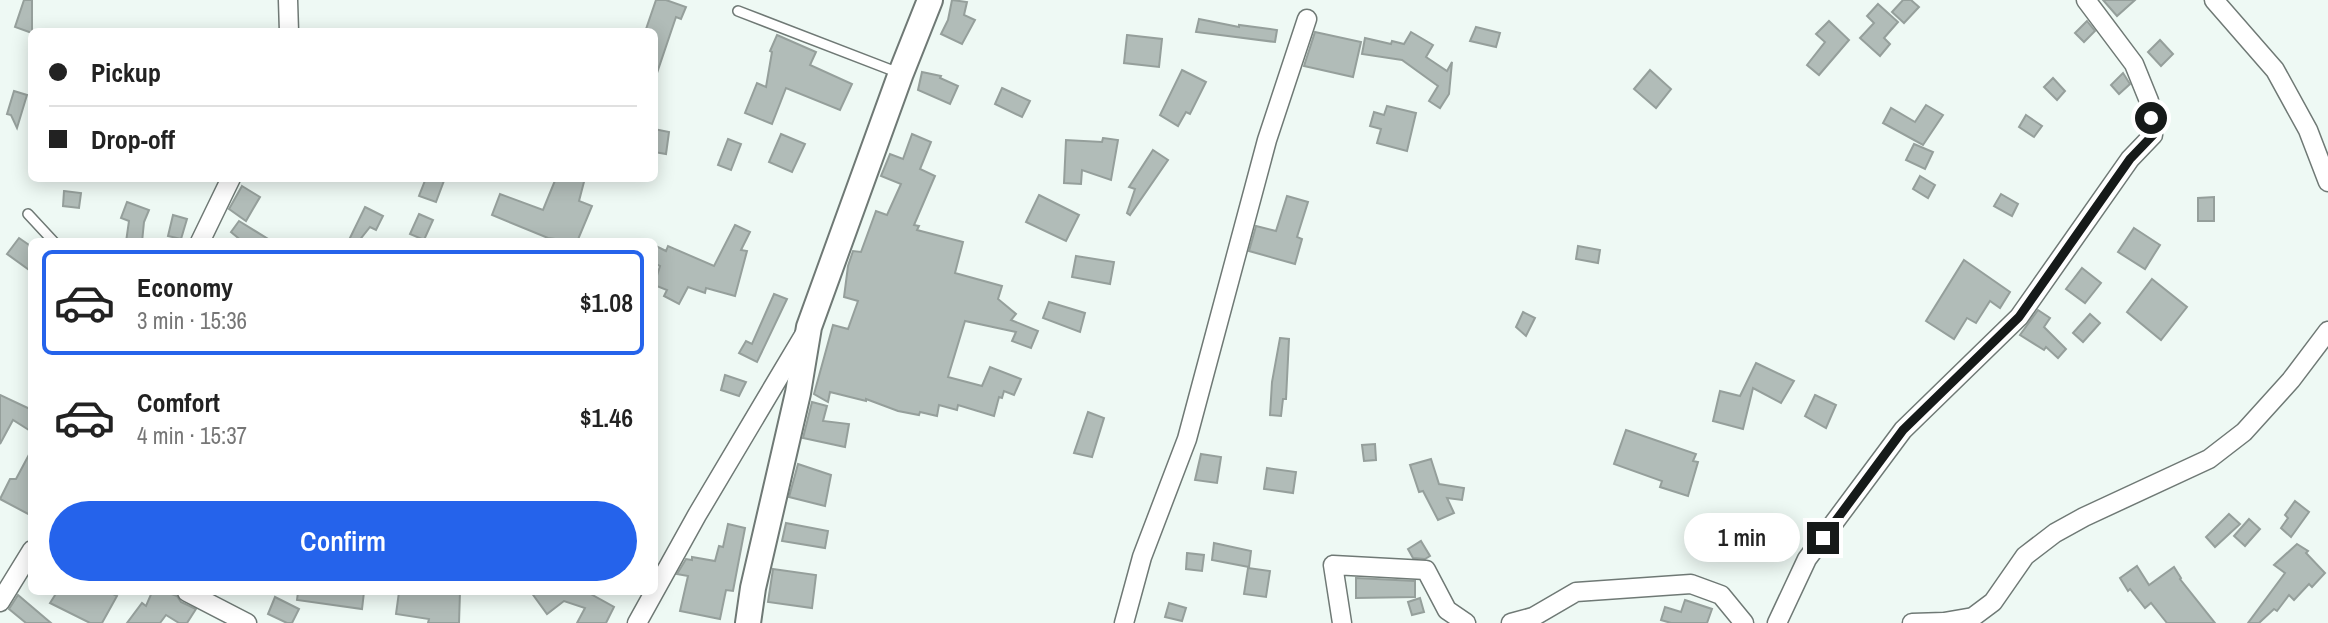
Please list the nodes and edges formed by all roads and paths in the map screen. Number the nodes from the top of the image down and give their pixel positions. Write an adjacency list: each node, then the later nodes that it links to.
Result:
1 (288, 0): 7 (street)
2 (930, 0): 8 (main road)
3 (2086, 0): 29 (street)
4 (2214, 0): 10 (street)
5 (738, 11): 8 (lane)
6 (1307, 19): 24 (street)
7 (289, 28)
8 (901, 73): 14 (main road)
9 (229, 182): 13 (street)
10 (2328, 182)
11 (28, 214): 12 (lane)
12 (50, 238)
13 (202, 238)
14 (809, 327): 17 (street); 23 (main road)
15 (2328, 331): 30 (street)
16 (28, 557): 20 (street)
17 (658, 585)
18 (193, 595): 21 (street)
19 (653, 595): 22 (street)
20 (0, 602)
21 (247, 623)
22 (637, 623)
23 (748, 623)
24 (1124, 623)
25 (1342, 623): 26 (street)
26 (1466, 623)
27 (1511, 623): 28 (street)
28 (1744, 623)
29 (1777, 623)
30 (1912, 623)

